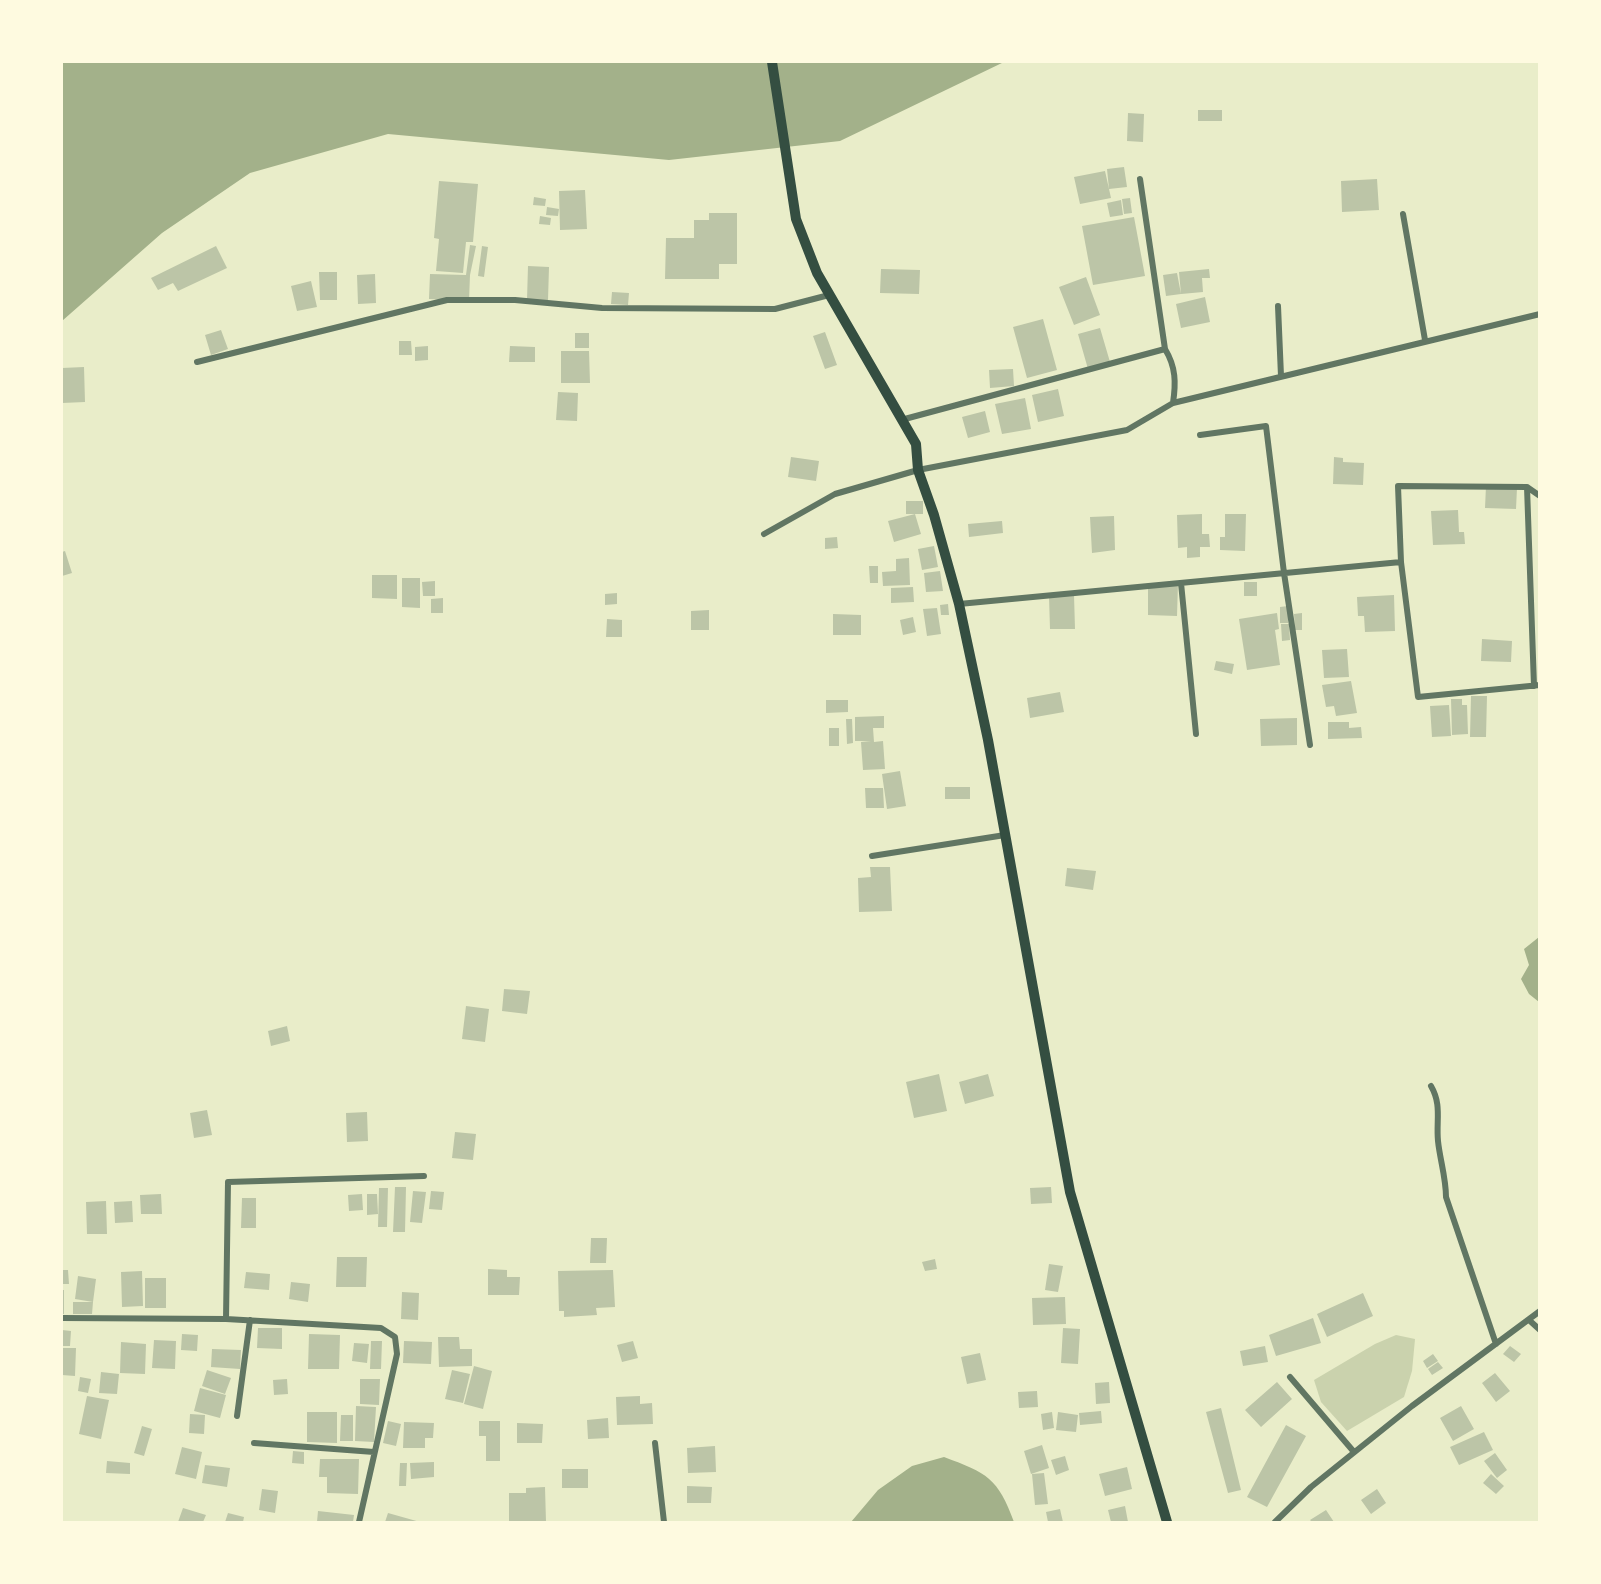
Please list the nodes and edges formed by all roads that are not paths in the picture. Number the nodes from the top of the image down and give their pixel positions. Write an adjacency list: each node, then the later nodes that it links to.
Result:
1 (772, 62): 4 (main road)
2 (1140, 179): 8 (street)
3 (1403, 214): 7 (street)
4 (829, 295): 9 (street); 12 (main road)
5 (1278, 306): 10 (street)
6 (1539, 314): 7 (street)
7 (1425, 340): 10 (street)
8 (1165, 349): 11 (street); 12 (street)
9 (196, 362)
10 (1281, 376): 11 (street)
11 (1173, 403): 14 (street)
12 (901, 420): 14 (main road)
13 (1200, 435): 19 (street)
14 (918, 470): 17 (street); 21 (main road)
15 (1527, 487): 16 (street); 18 (street); 22 (street)
16 (1539, 496)
17 (764, 534)
18 (1401, 562): 19 (street); 22 (street)
19 (1284, 573): 20 (street); 24 (street)
20 (1181, 583): 21 (street); 23 (street)
21 (959, 604): 25 (main road)
22 (1537, 685)
23 (1196, 734)
24 (1310, 745)
25 (1005, 835): 26 (street); 44 (main road)
26 (872, 856)
27 (1431, 1086): 35 (street)
28 (424, 1176): 31 (street)
29 (1539, 1311): 33 (street)
30 (62, 1318): 31 (street)
31 (226, 1319): 32 (street)
32 (250, 1320): 37 (street); 40 (street)
33 (1529, 1320): 34 (street); 35 (street)
34 (1539, 1330)
35 (1496, 1344): 41 (street)
36 (1290, 1377): 41 (street)
37 (237, 1416)
38 (254, 1443): 40 (street)
39 (655, 1443): 43 (street)
40 (374, 1452): 42 (street)
41 (1354, 1452): 45 (street)
42 (359, 1522)
43 (664, 1522)
44 (1167, 1522)
45 (1275, 1522)

